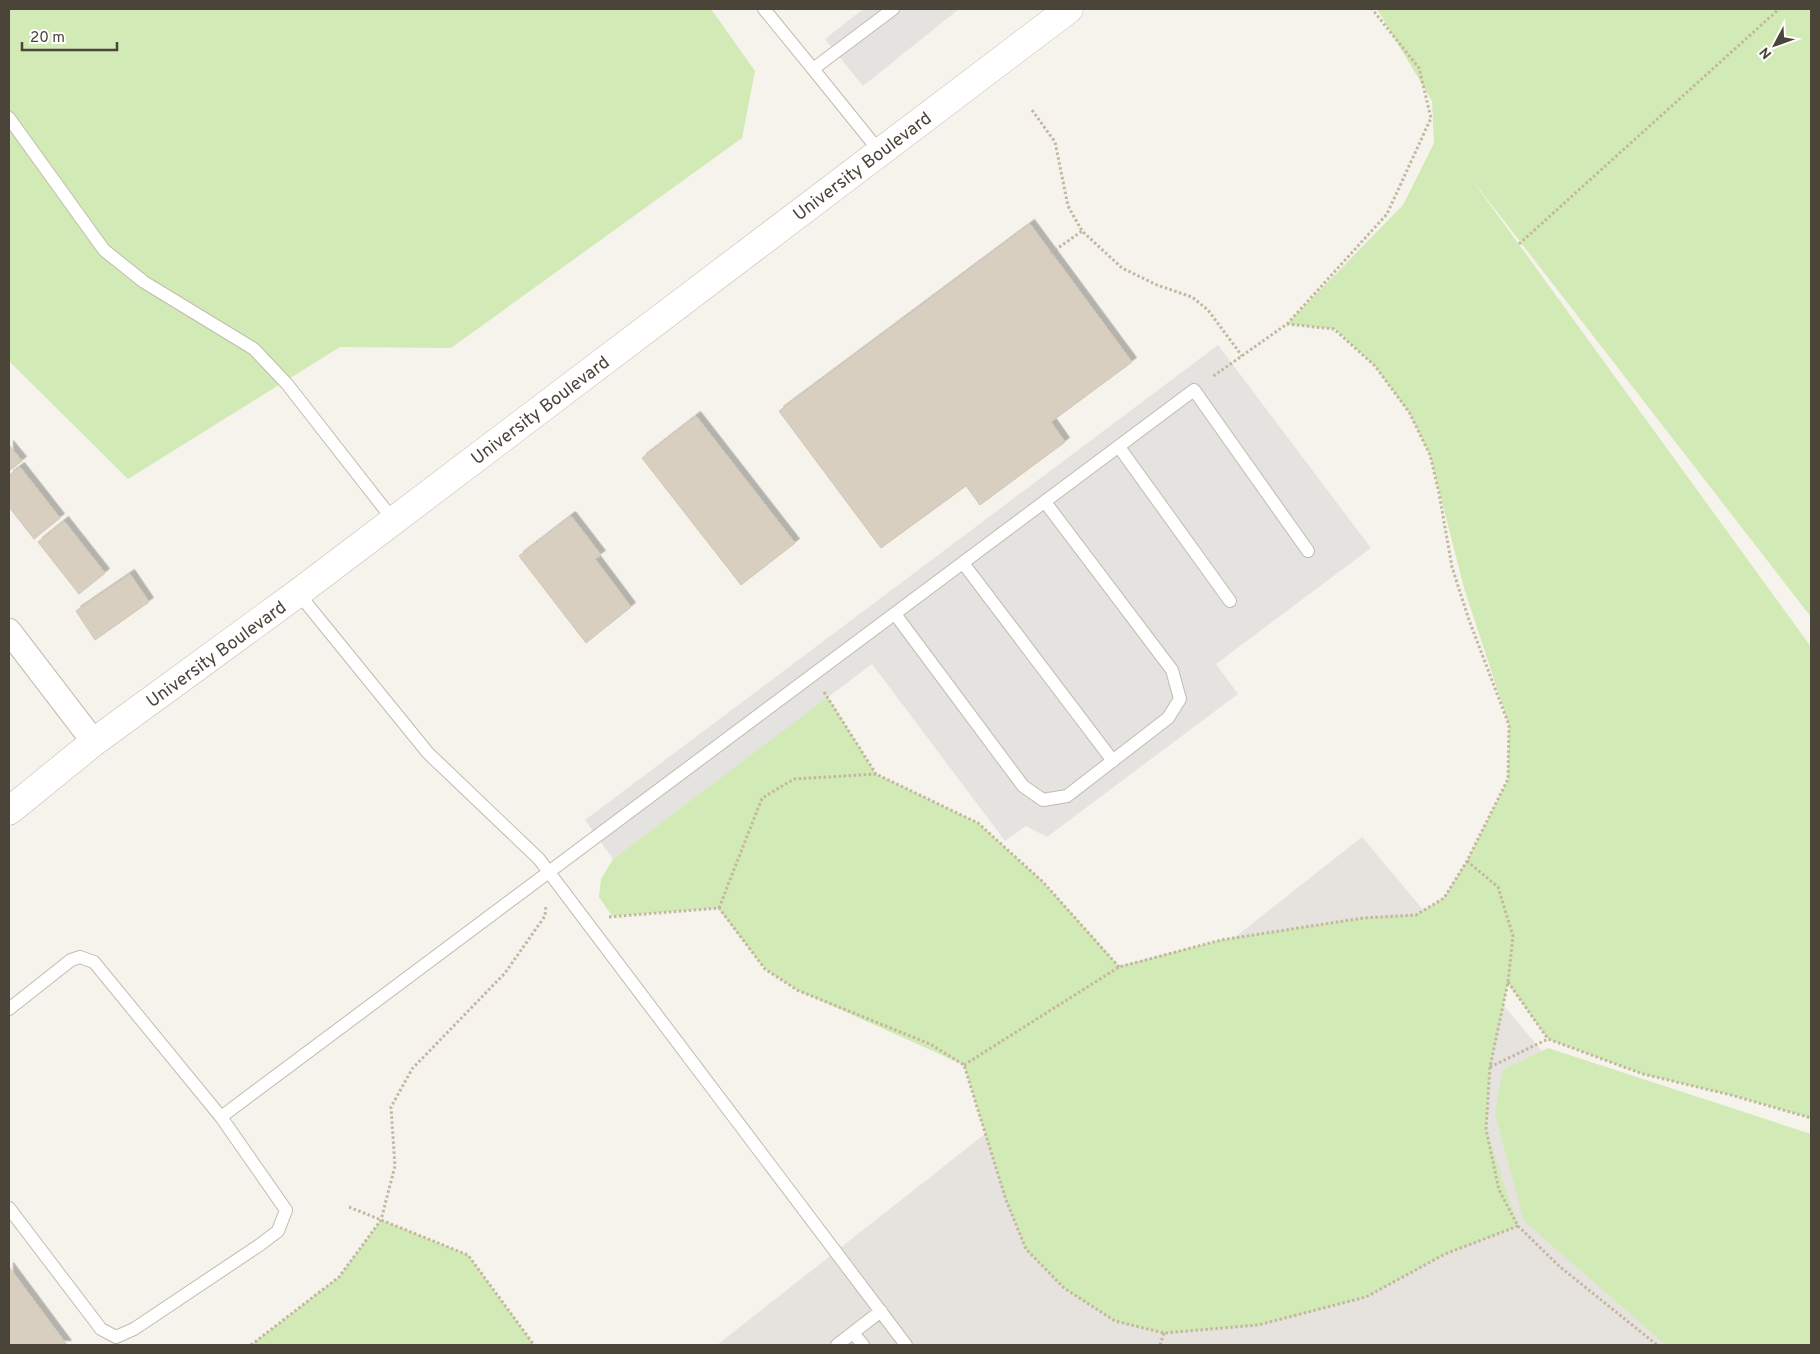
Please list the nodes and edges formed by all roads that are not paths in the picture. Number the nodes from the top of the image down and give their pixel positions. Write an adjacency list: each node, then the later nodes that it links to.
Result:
1 (764, 9): 4 (lane)
2 (893, 9): 4 (lane)
3 (1069, 9): 6 (street, University Boulevard)
4 (813, 69): 6 (lane)
5 (9, 118): 9 (lane)
6 (880, 152): 9 (street, University Boulevard)
7 (1119, 447): 8 (lane); 10 (lane); 13 (lane)
8 (1044, 502): 11 (lane); 17 (lane)
9 (394, 521): 12 (street, University Boulevard)
10 (1308, 551)
11 (963, 564): 14 (lane); 17 (lane)
12 (298, 593): 16 (street, University Boulevard); 19 (lane)
13 (1230, 601)
14 (895, 614): 17 (lane); 19 (lane)
15 (9, 631): 16 (street)
16 (94, 742): 18 (street, University Boulevard)
17 (1113, 760)
18 (9, 811)
19 (549, 873): 21 (lane); 23 (lane)
20 (9, 1009): 21 (lane)
21 (221, 1117): 22 (lane)
22 (9, 1208)
23 (881, 1311): 24 (lane); 27 (lane)
24 (853, 1333): 25 (lane); 26 (lane)
25 (838, 1345)
26 (863, 1345)
27 (906, 1345)

